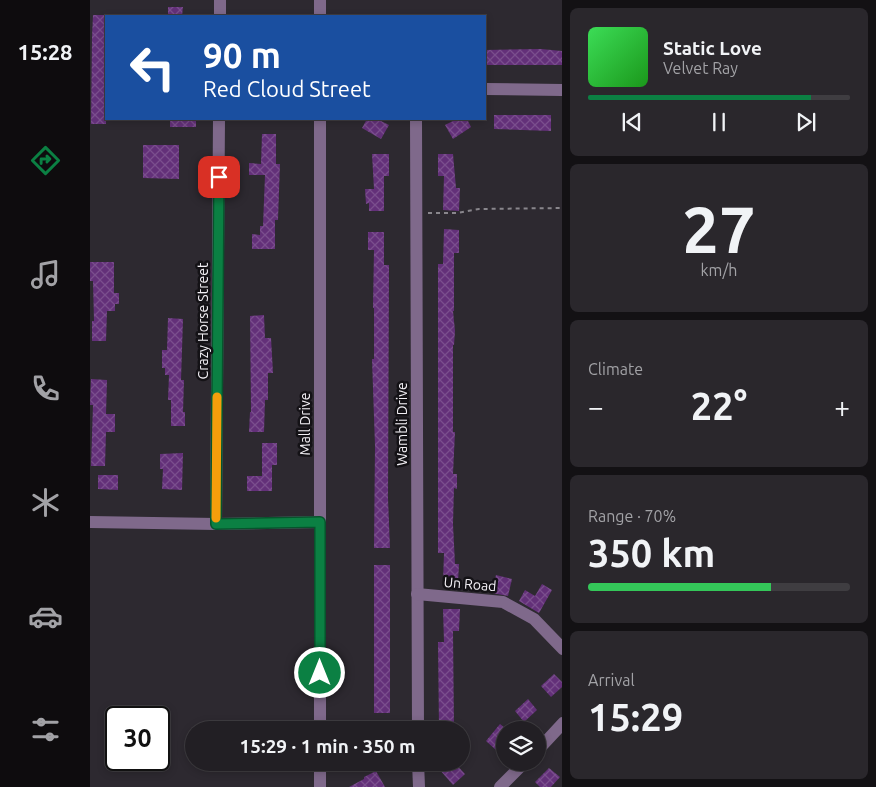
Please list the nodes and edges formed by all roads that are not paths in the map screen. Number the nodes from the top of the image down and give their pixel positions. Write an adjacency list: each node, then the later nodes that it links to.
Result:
1 (220, 0): 3 (street)
2 (320, 0): 4 (street)
3 (220, 15)
4 (320, 15)
5 (486, 89): 6 (street)
6 (562, 90)
7 (219, 120): 12 (street, Crazy Horse Street)
8 (320, 120): 11 (street, Mall Drive)
9 (416, 120): 13 (street, Wambli Drive)
10 (90, 522): 12 (street)
11 (320, 522): 12 (street); 15 (street, Mall Drive)
12 (216, 524)
13 (417, 594): 14 (street, Un Road); 16 (street, Wambli Drive)
14 (562, 649)
15 (320, 721)
16 (418, 721)
17 (562, 723): 18 (street)
18 (546, 741)
19 (320, 771): 22 (street)
20 (418, 771): 23 (street)
21 (516, 771): 24 (street)
22 (320, 787)
23 (418, 787)
24 (500, 787)

